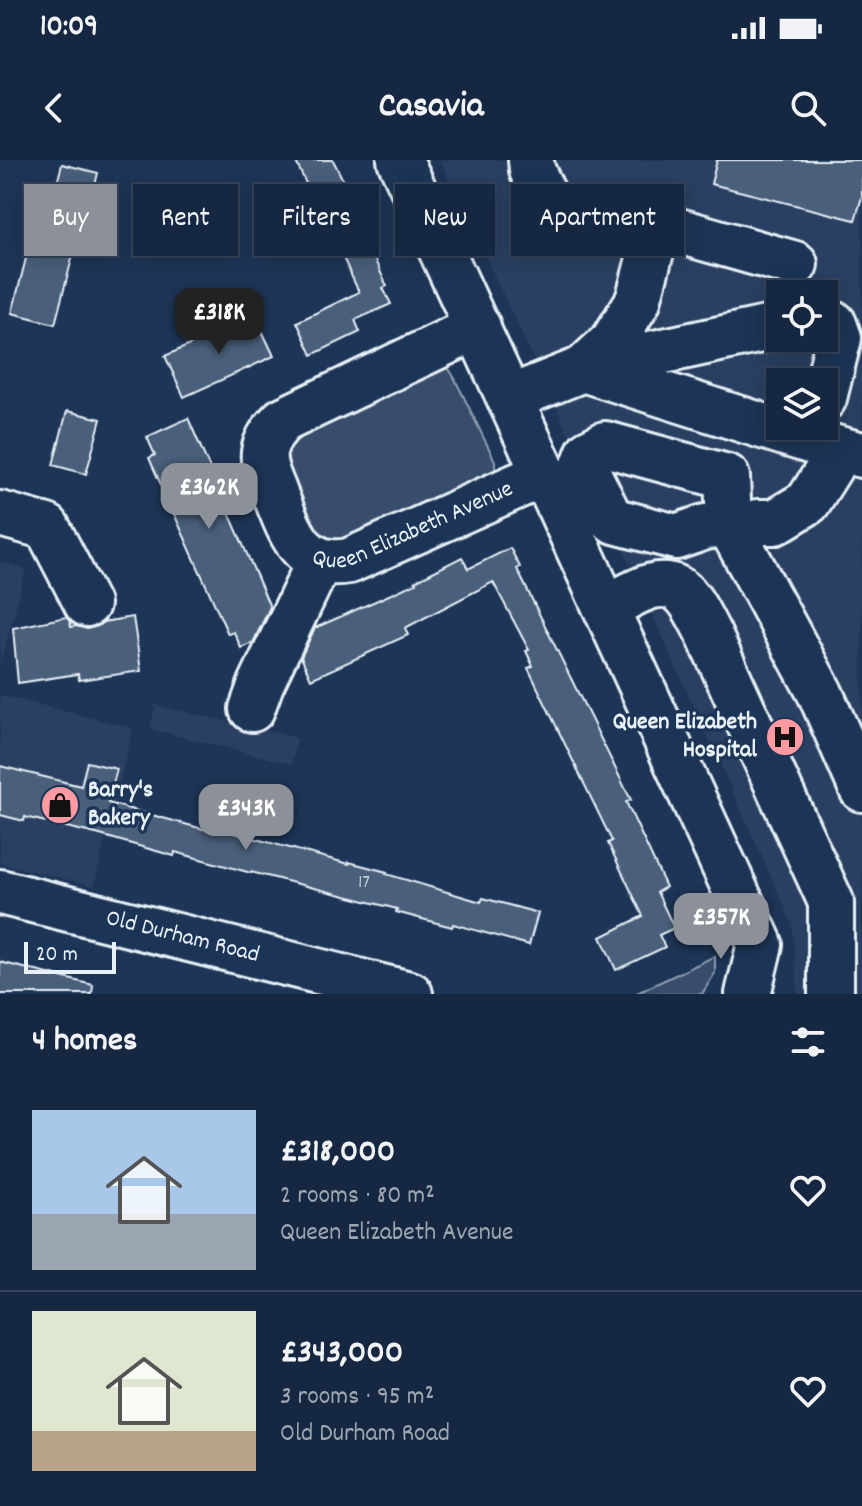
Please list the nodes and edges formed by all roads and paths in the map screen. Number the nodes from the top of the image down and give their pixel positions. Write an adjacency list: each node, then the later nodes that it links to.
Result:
1 (400, 160): 5 (street, Queen Elizabeth Avenue)
2 (531, 160): 3 (street)
3 (539, 184)
4 (795, 264): 7 (street)
5 (478, 327): 8 (street, Queen Elizabeth Avenue); 12 (street, Queen Elizabeth Avenue)
6 (766, 329): 7 (street)
7 (583, 369): 8 (street); 9 (street)
8 (510, 398): 10 (street, Queen Elizabeth Avenue)
9 (832, 443): 16 (street)
10 (544, 474): 12 (street, Queen Elizabeth Avenue); 14 (street, Queen Elizabeth Avenue)
11 (0, 514): 13 (street)
12 (320, 560): 15 (street)
13 (87, 604)
14 (607, 608): 18 (street); 20 (street, Queen Elizabeth Avenue)
15 (252, 709)
16 (862, 789)
17 (0, 892): 19 (street, Old Durham Road)
18 (847, 915): 21 (street)
19 (410, 994)
20 (748, 994)
21 (831, 994)

